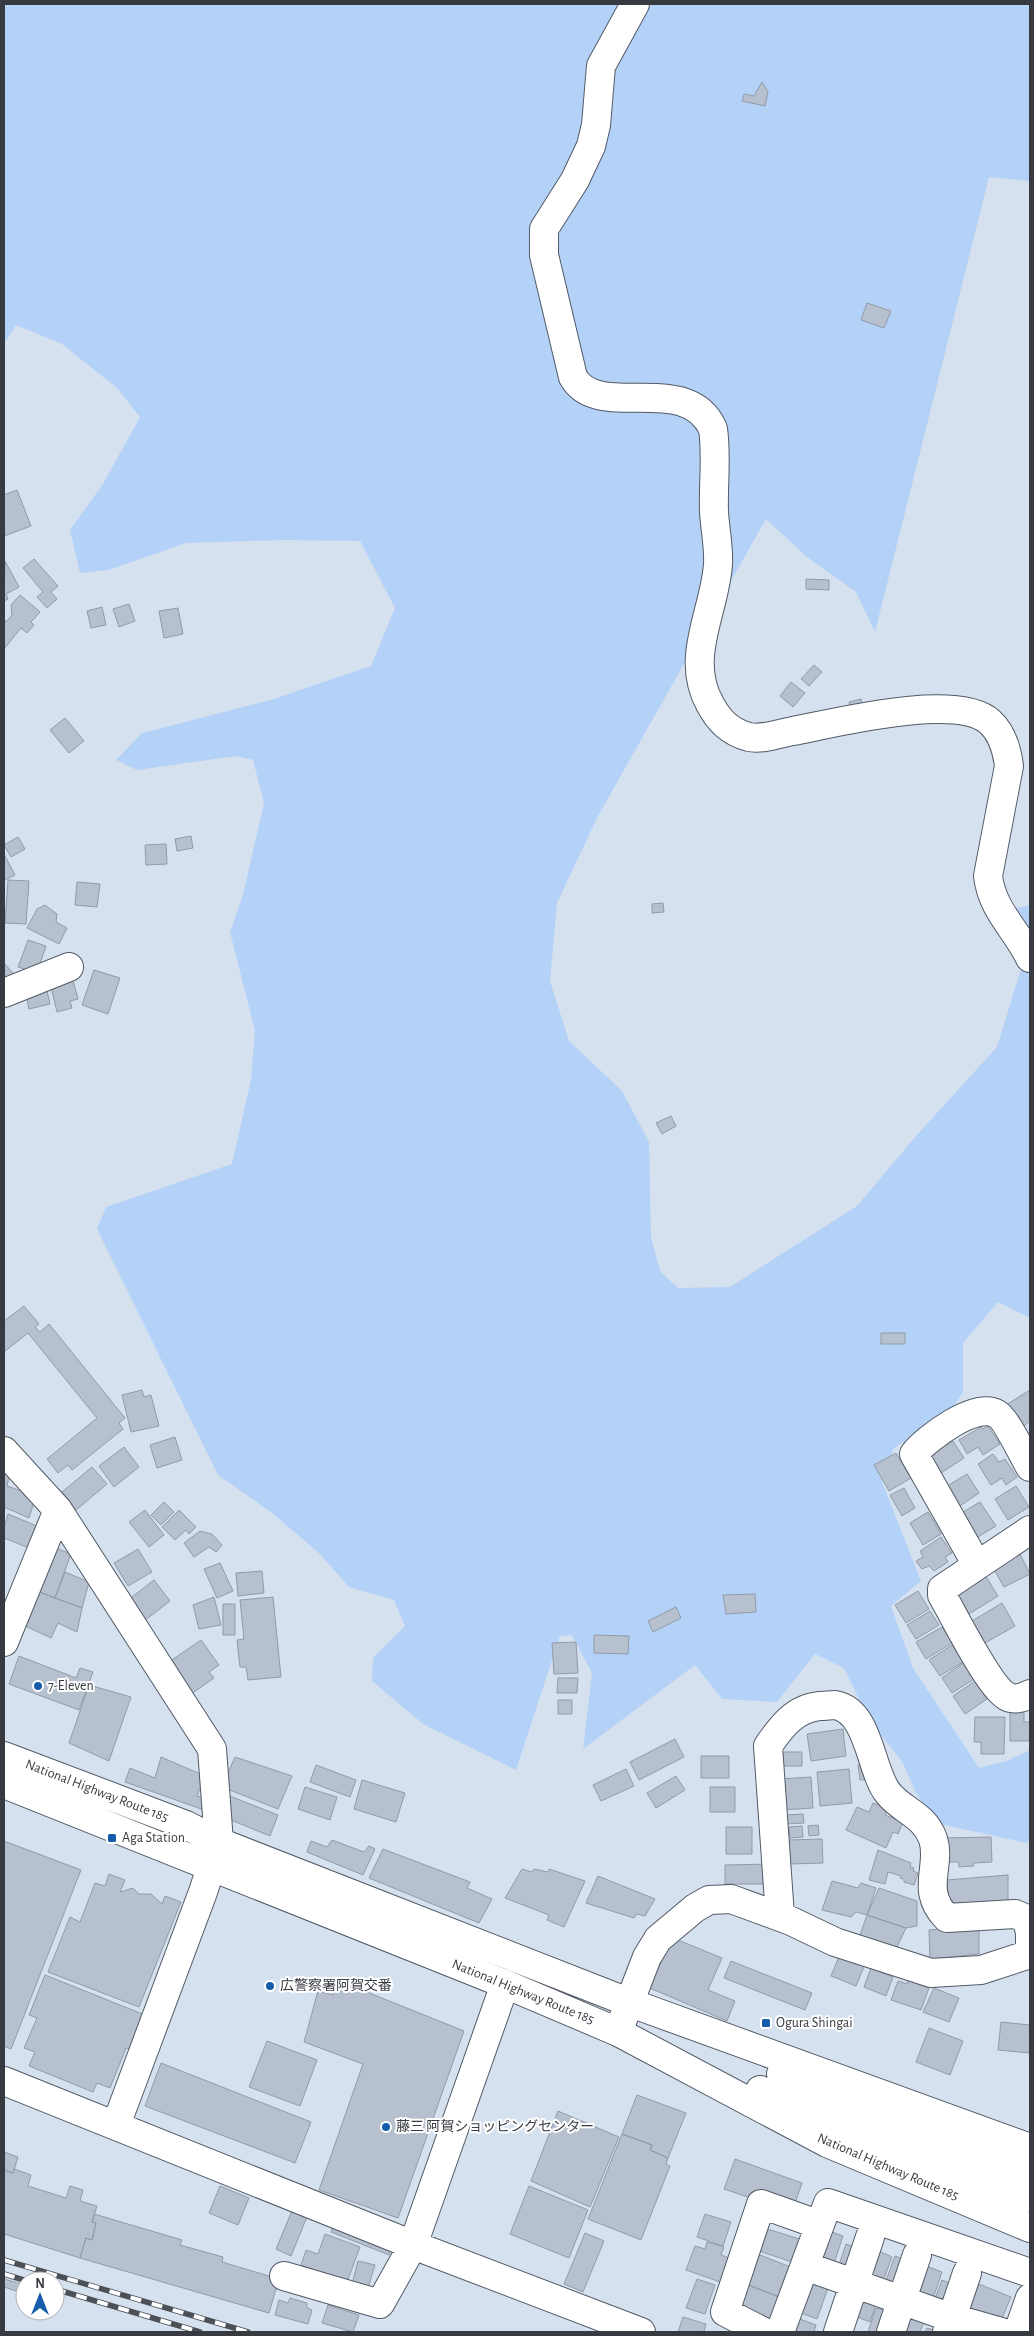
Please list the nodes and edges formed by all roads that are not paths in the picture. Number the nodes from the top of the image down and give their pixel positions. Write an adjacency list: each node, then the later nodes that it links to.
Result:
1 (635, 4): 2 (main road)
2 (1030, 958)
3 (69, 967): 4 (main road)
4 (4, 993)
5 (4, 1451): 7 (main road)
6 (1030, 1467): 9 (main road)
7 (58, 1510): 10 (main road); 14 (main road)
8 (1030, 1530): 9 (main road)
9 (977, 1565): 11 (main road)
10 (4, 1642)
11 (1030, 1694)
12 (4, 1756): 14 (main road, National Highway Route 185)
13 (4, 1784): 14 (main road, National Highway Route 185)
14 (216, 1854): 17 (main road, National Highway Route 185); 18 (main road, National Highway Route 185); 21 (main road)
15 (780, 1916): 16 (main road); 16 (main road); 18 (main road)
16 (1030, 1954)
17 (505, 1984): 19 (main road, National Highway Route 185); 28 (main road)
18 (628, 2002): 19 (main road); 22 (main road, National Highway Route 185); 23 (main road)
19 (618, 2032): 24 (main road); 26 (main road, National Highway Route 185)
20 (4, 2081): 21 (main road)
21 (116, 2125): 28 (main road)
22 (1030, 2148)
23 (1030, 2177)
24 (1030, 2198)
25 (820, 2225): 30 (main road); 32 (main road); 39 (main road)
26 (1030, 2228)
27 (870, 2237): 34 (main road)
28 (413, 2245): 33 (main road); 38 (main road)
29 (917, 2255): 36 (main road)
30 (805, 2266): 34 (main road); 40 (main road)
31 (967, 2273): 37 (main road)
32 (1030, 2273)
33 (284, 2276)
34 (855, 2283): 36 (main road); 41 (main road)
35 (1030, 2298): 44 (main road)
36 (902, 2299): 37 (main road); 42 (main road)
37 (950, 2325): 43 (main road)
38 (640, 2332)
39 (764, 2332)
40 (780, 2332)
41 (838, 2332)
42 (891, 2332)
43 (1001, 2332)
44 (1018, 2332)

